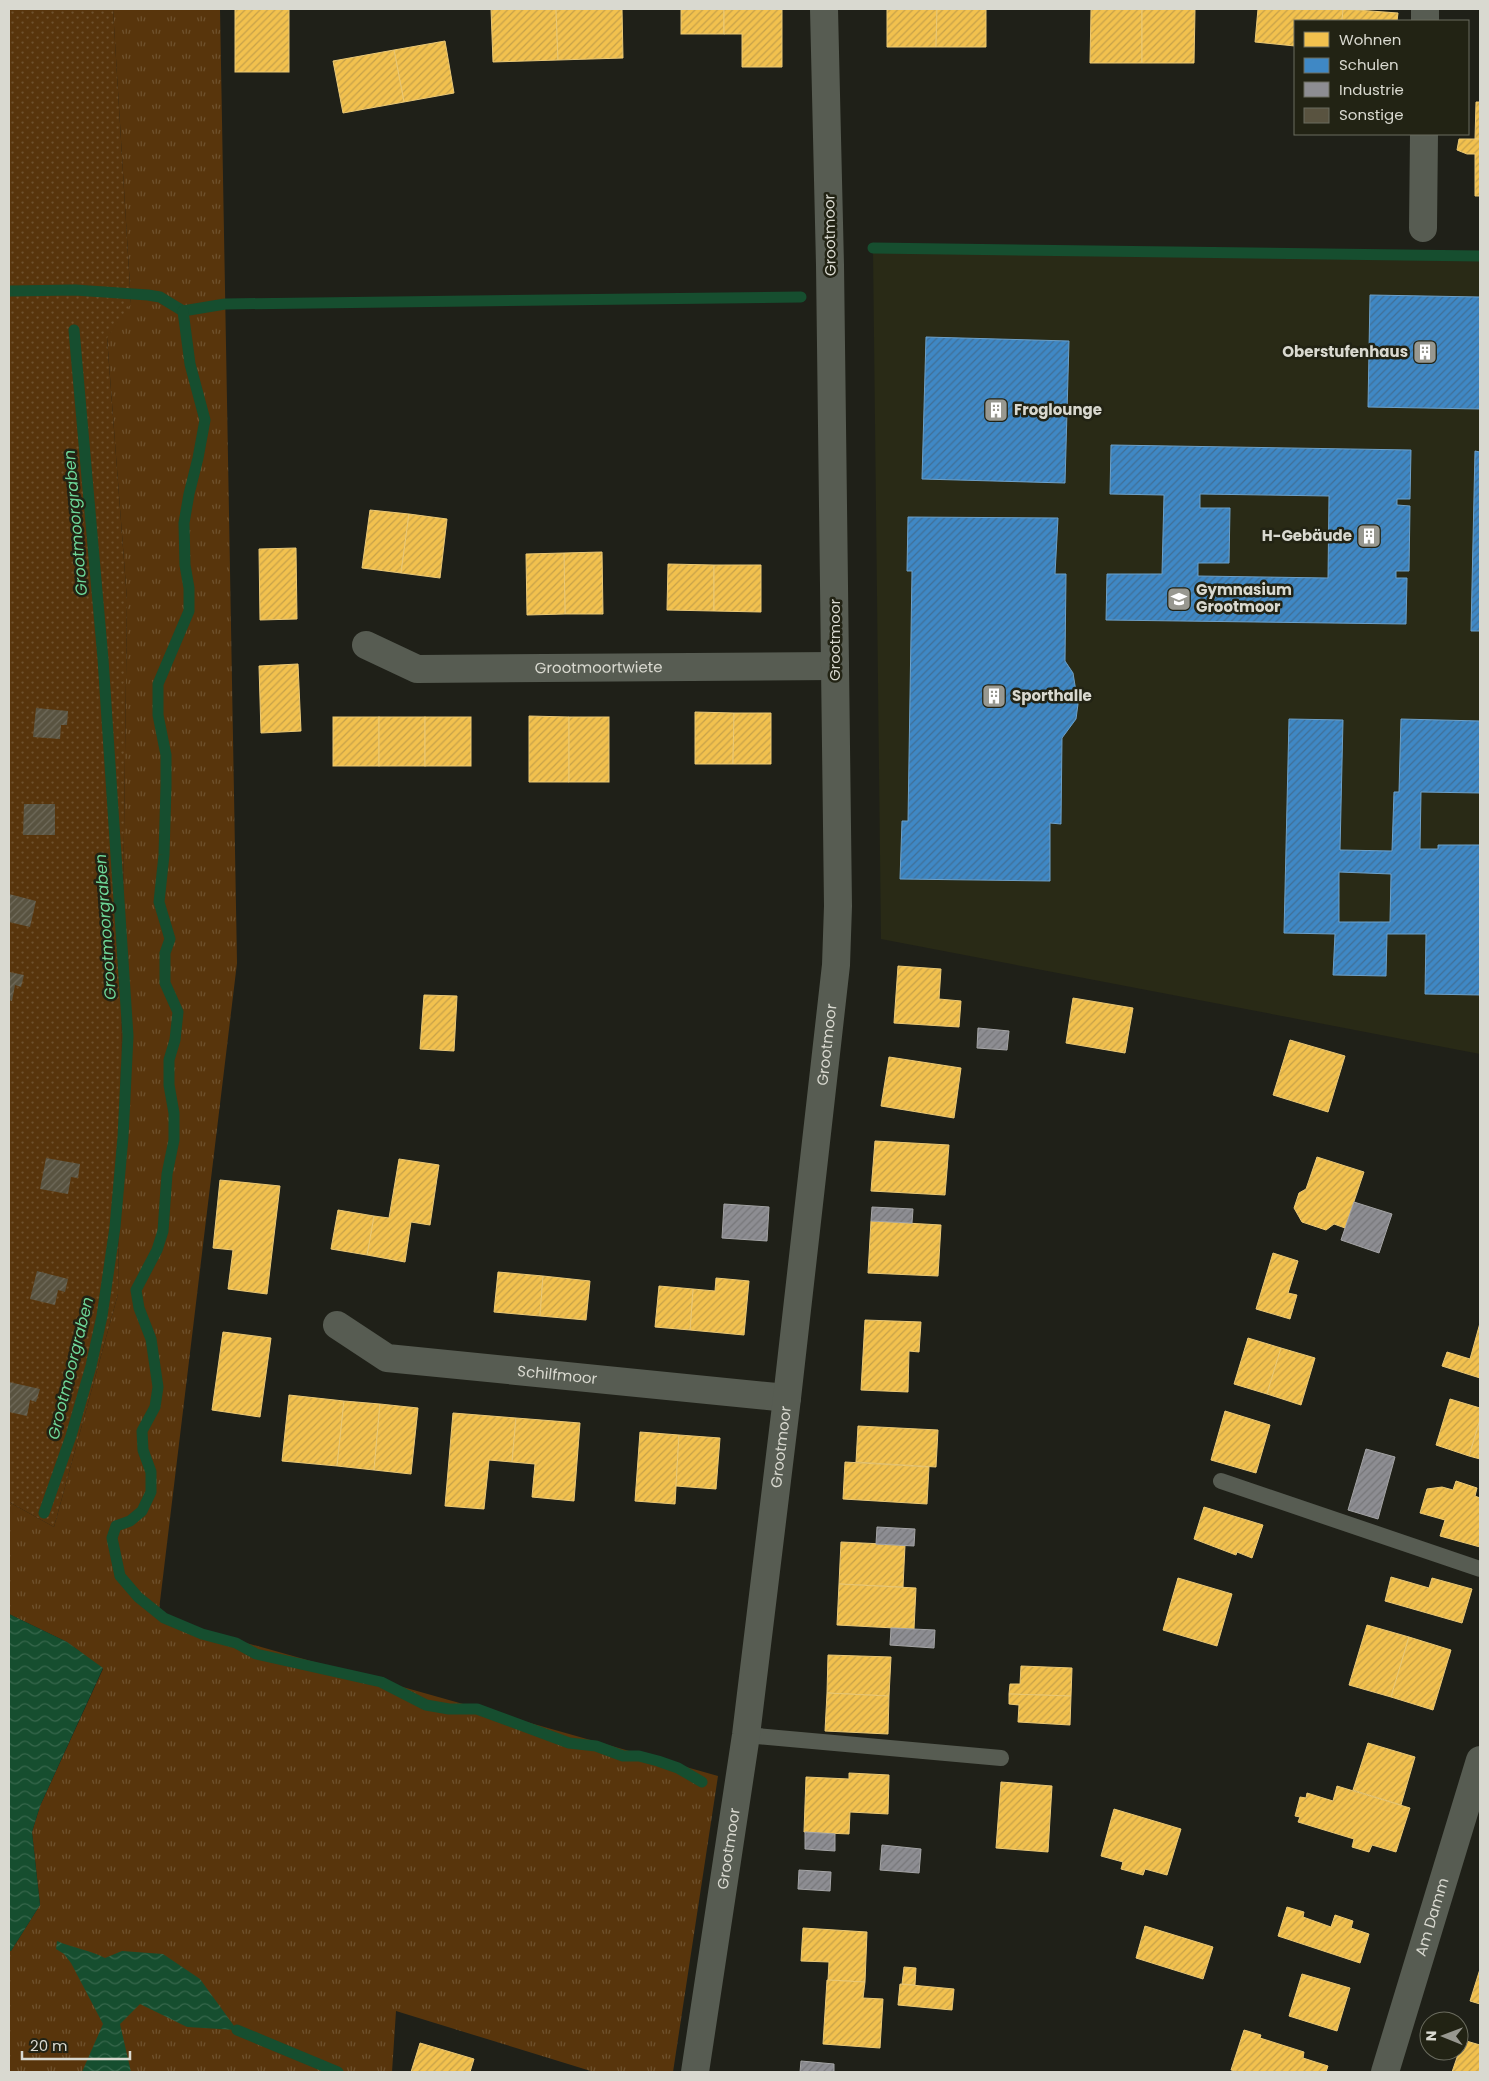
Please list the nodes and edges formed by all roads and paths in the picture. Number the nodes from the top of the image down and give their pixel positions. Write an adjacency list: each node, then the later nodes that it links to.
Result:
1 (824, 9): 5 (street, Grootmoor)
2 (1424, 135): 3 (street)
3 (1423, 228)
4 (366, 645): 5 (street, Grootmoortwiete)
5 (835, 666): 7 (street, Grootmoor)
6 (337, 1325): 7 (street, Schilfmoor)
7 (787, 1398): 10 (street, Grootmoor)
8 (1221, 1481): 9 (lane)
9 (1480, 1569)
10 (746, 1735): 11 (lane); 13 (street, Grootmoor)
11 (1001, 1758)
12 (1480, 1760): 14 (street, Am Damm)
13 (695, 2072)
14 (1385, 2072)

